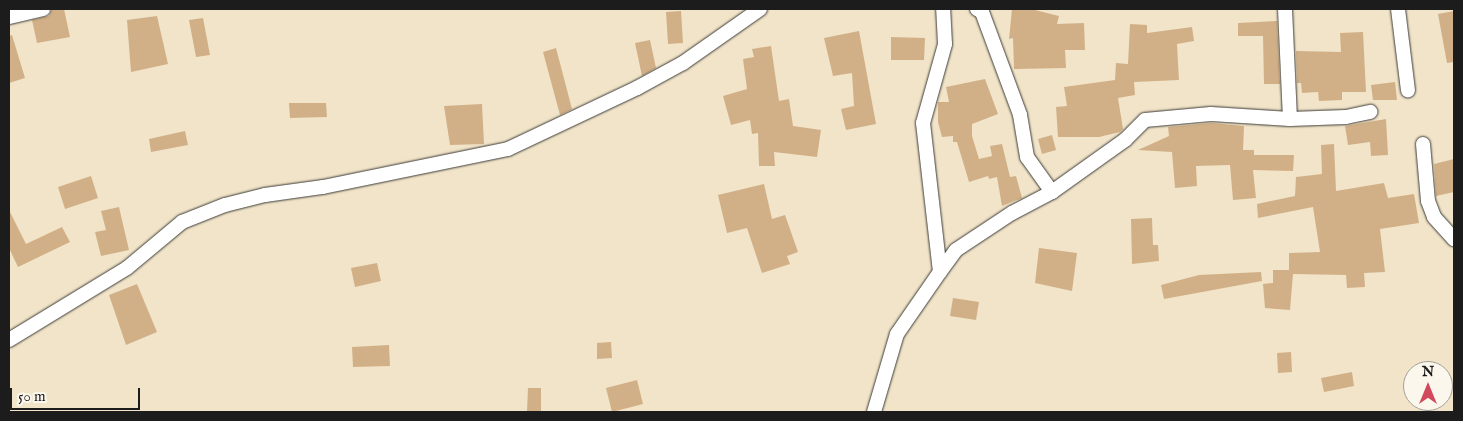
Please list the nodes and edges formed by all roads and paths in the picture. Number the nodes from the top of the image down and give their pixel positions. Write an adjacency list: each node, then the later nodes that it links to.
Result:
1 (42, 9): 7 (street)
2 (760, 9): 15 (street)
3 (943, 9): 14 (street)
4 (978, 9): 12 (street)
5 (1285, 9): 10 (street)
6 (1398, 9): 8 (street)
7 (9, 17)
8 (1408, 90)
9 (1370, 112): 10 (street)
10 (1290, 119): 12 (street)
11 (1423, 144): 13 (street)
12 (1052, 192): 14 (street)
13 (1454, 239)
14 (940, 272): 16 (street)
15 (9, 340)
16 (874, 412)

